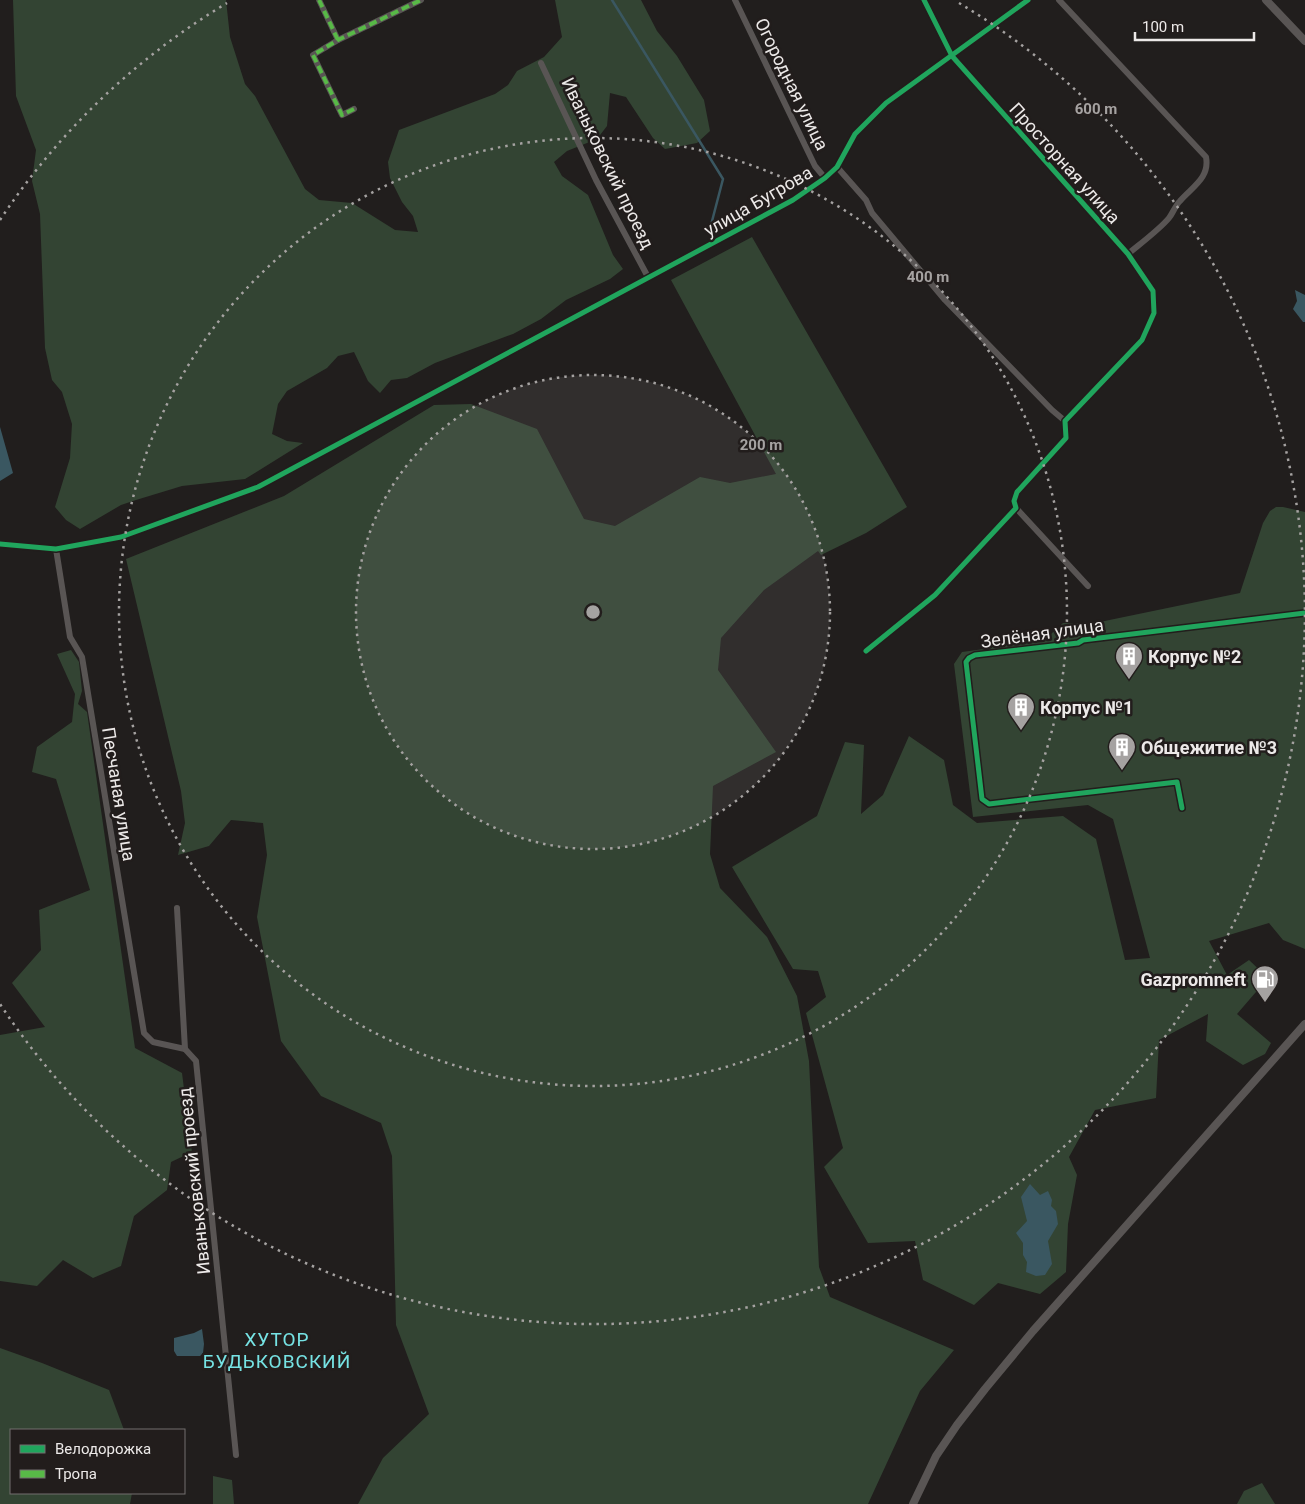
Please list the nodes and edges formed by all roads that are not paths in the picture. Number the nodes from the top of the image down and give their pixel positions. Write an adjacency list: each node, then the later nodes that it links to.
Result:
1 (319, 0): 8 (street)
2 (420, 0): 8 (street)
3 (735, 0): 14 (street, Огородная улица)
4 (924, 0): 10 (street, Просторная улица)
5 (1028, 0): 10 (street, улица Бугрова)
6 (1059, 0): 15 (street)
7 (1266, 0): 9 (street)
8 (338, 40): 12 (street)
9 (1305, 40)
10 (952, 56): 13 (street, улица Бугрова); 15 (street, Просторная улица)
11 (541, 63): 16 (street, Иваньковский проезд)
12 (354, 109)
13 (837, 167): 14 (street, улица Бугрова); 17 (street, Огородная улица)
14 (825, 178): 16 (street, улица Бугрова)
15 (1128, 254): 17 (street, Просторная улица)
16 (648, 277): 20 (street, улица Бугрова)
17 (1065, 421): 18 (street)
18 (1016, 508): 21 (street); 23 (street)
19 (0, 544): 20 (street, улица Бугрова)
20 (56, 550): 27 (street, Песчаная улица)
21 (1088, 586)
22 (1305, 613): 24 (street, Зелёная улица)
23 (866, 651)
24 (1182, 808)
25 (177, 908): 27 (street, Иваньковский проезд)
26 (1305, 1024): 29 (street)
27 (185, 1049): 28 (street, Иваньковский проезд)
28 (236, 1455)
29 (913, 1504)

